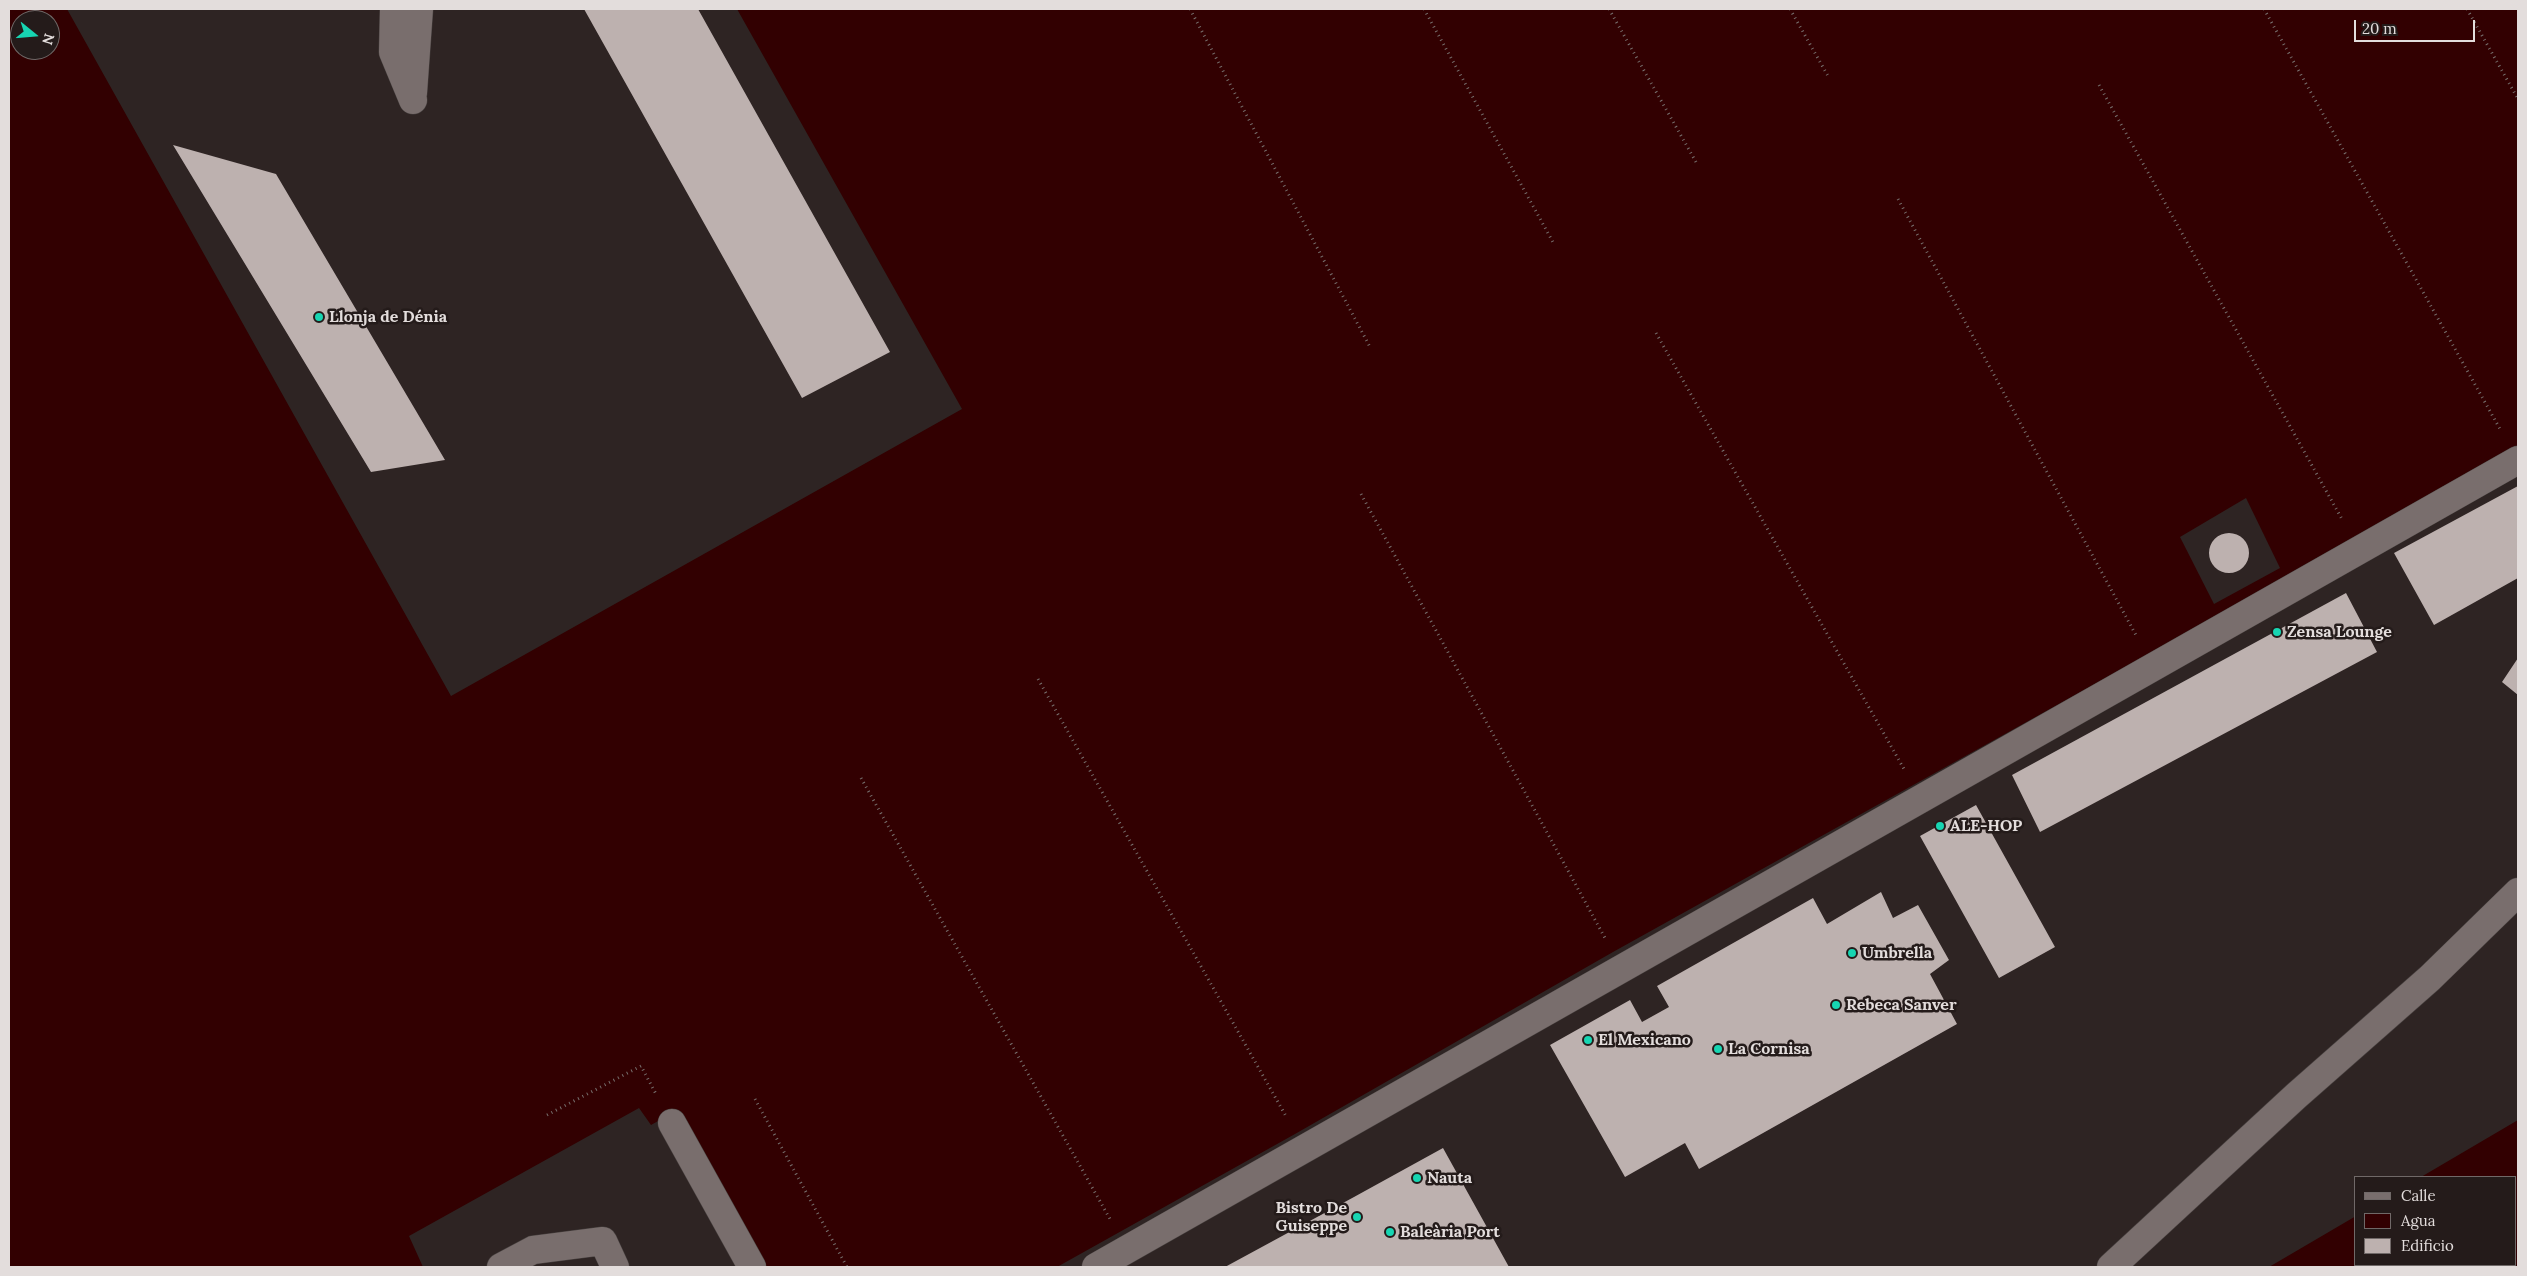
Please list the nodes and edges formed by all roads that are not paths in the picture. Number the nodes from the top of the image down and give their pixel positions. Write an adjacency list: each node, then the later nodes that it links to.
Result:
1 (394, 9): 2 (street)
2 (419, 9)
3 (2518, 460): 9 (street)
4 (2518, 892): 10 (street)
5 (672, 1123): 8 (street)
6 (501, 1267): 7 (street)
7 (615, 1267)
8 (752, 1267)
9 (1096, 1267)
10 (2111, 1267)

